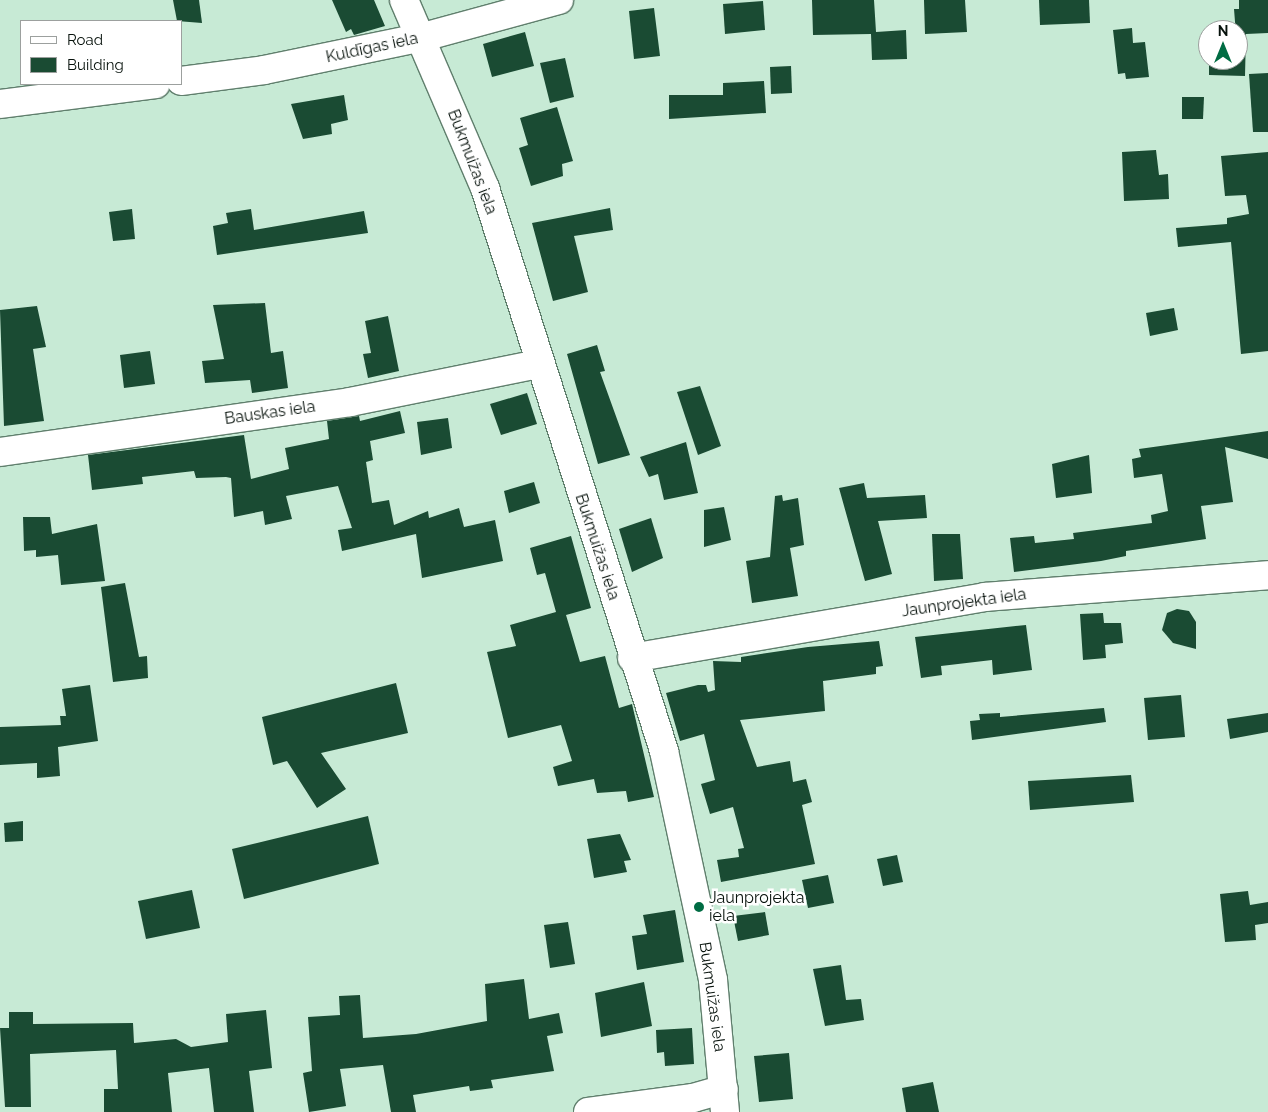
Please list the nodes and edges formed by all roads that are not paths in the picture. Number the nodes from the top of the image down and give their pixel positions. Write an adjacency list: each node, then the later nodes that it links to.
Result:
1 (404, 0): 3 (street, Bukmuižas iela)
2 (559, 0): 3 (street, Kuldīgas iela)
3 (423, 37): 4 (street, Kuldīgas iela); 7 (street, Bukmuižas iela)
4 (182, 80)
5 (148, 85): 6 (street)
6 (0, 104)
7 (538, 364): 8 (street, Bauskas iela); 10 (street, Bukmuižas iela)
8 (0, 452)
9 (1268, 575): 10 (street, Jaunprojekta iela)
10 (632, 658): 11 (street, Bukmuižas iela)
11 (724, 1101): 12 (street)
12 (588, 1112)

